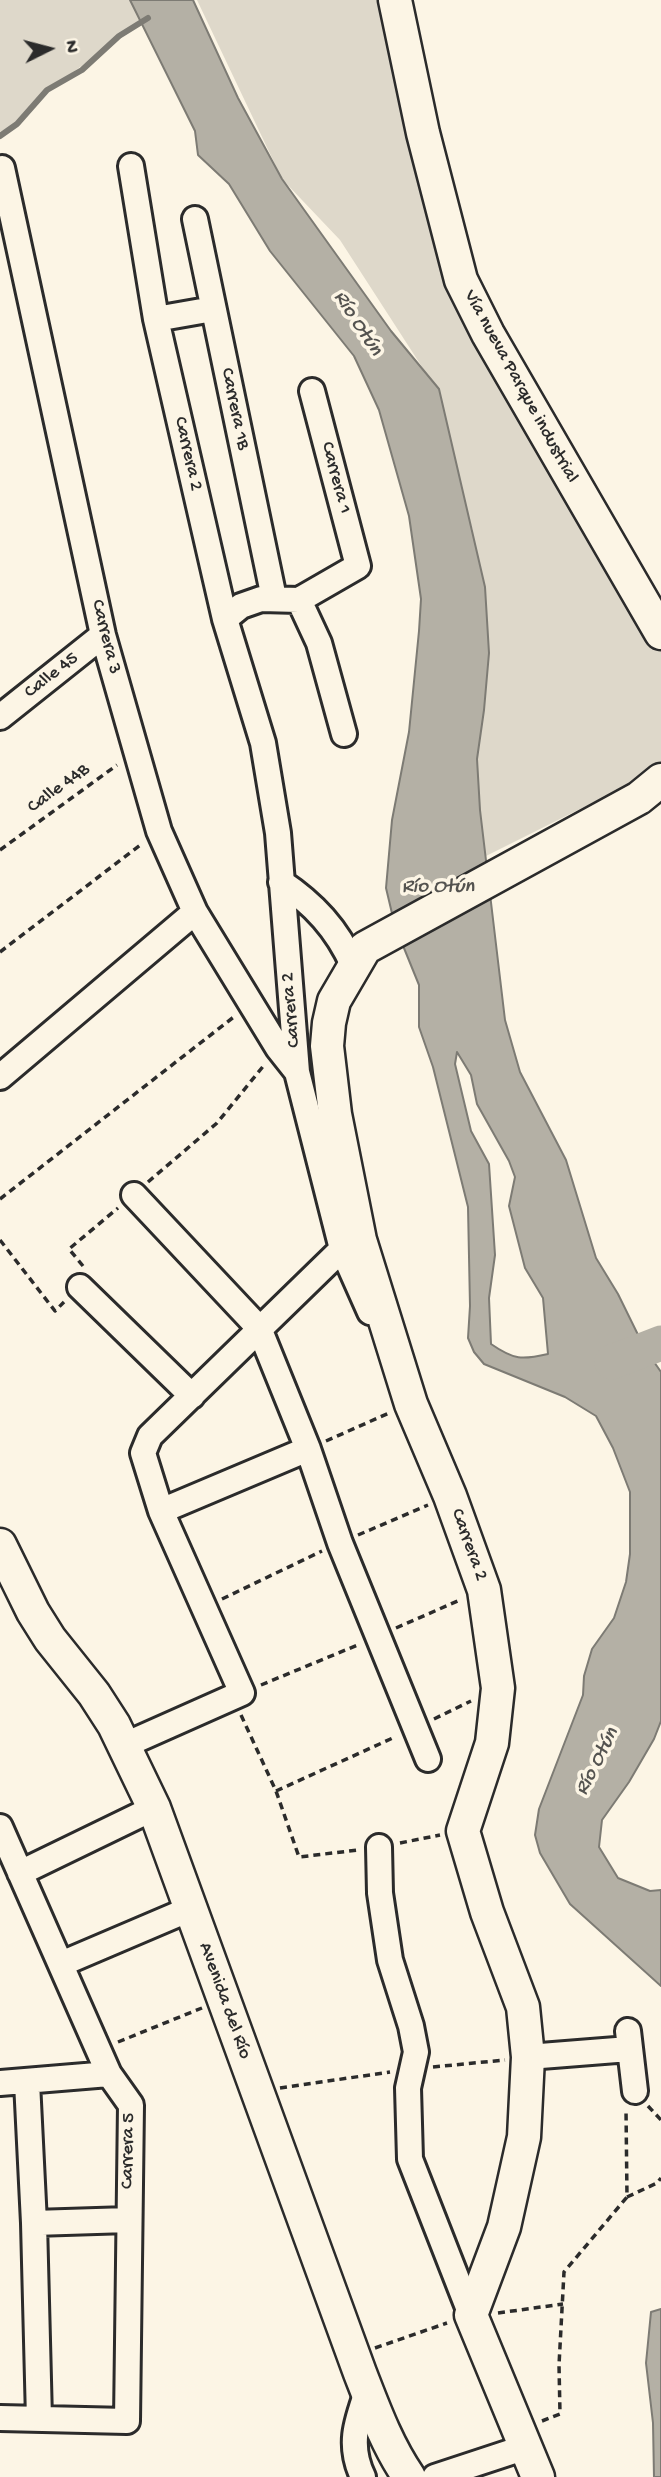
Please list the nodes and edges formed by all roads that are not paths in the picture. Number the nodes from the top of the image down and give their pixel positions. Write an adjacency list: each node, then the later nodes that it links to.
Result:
1 (395, 0): 12 (main road, Vía nueva Parque industrial)
2 (131, 166): 7 (street, Carrera 2)
3 (2, 168): 5 (street, Carrera 3)
4 (195, 219): 6 (street, Carrera 1B)
5 (7, 232): 13 (street, Carrera 3)
6 (213, 309): 7 (street); 9 (street, Carrera 1B)
7 (156, 319): 11 (street, Carrera 2)
8 (312, 391): 10 (street, Carrera 1)
9 (274, 598): 10 (street); 11 (street)
10 (299, 600): 15 (street)
11 (225, 619): 17 (street, Carrera 2)
12 (661, 633)
13 (103, 635): 14 (street, Calle 45); 18 (street, Carrera 3)
14 (0, 717)
15 (344, 734)
16 (650, 789): 19 (main road)
17 (281, 882): 19 (street); 20 (street, Carrera 2)
18 (195, 912): 20 (street, Carrera 3); 21 (street)
19 (359, 957): 27 (main road)
20 (297, 1072): 23 (street, Carrera 2)
21 (0, 1077)
22 (134, 1195): 25 (street)
23 (342, 1250): 25 (street); 27 (street, Carrera 2)
24 (80, 1287): 26 (street)
25 (259, 1328): 26 (street); 28 (street)
26 (192, 1396): 29 (street)
27 (411, 1404): 39 (main road, Carrera 2)
28 (308, 1449): 29 (street); 32 (street)
29 (161, 1511): 31 (street)
30 (0, 1545): 31 (main road, Avenida del Río)
31 (125, 1745): 33 (main road, Avenida del Río)
32 (428, 1759)
33 (154, 1808): 36 (street); 37 (main road, Avenida del Río)
34 (0, 1827): 36 (street, Carrera 5)
35 (379, 1847): 46 (street)
36 (20, 1873): 38 (street, Carrera 5)
37 (190, 1909): 38 (street); 47 (main road, Avenida del Río)
38 (61, 1964): 40 (street, Carrera 5)
39 (528, 2057): 43 (street); 46 (main road)
40 (109, 2074): 41 (street); 44 (street, Carrera 5)
41 (27, 2082): 42 (street); 45 (street)
42 (0, 2083)
43 (635, 2091)
44 (128, 2220): 45 (street); 49 (street, Carrera 5)
45 (33, 2223): 49 (street)
46 (471, 2316): 50 (main road)
47 (367, 2392): 51 (street); 52 (main road, Avenida del Río)
48 (0, 2418): 49 (street)
49 (39, 2419)
50 (523, 2438): 53 (street); 54 (main road)
51 (363, 2477)
52 (409, 2477)
53 (435, 2477)
54 (538, 2477)

